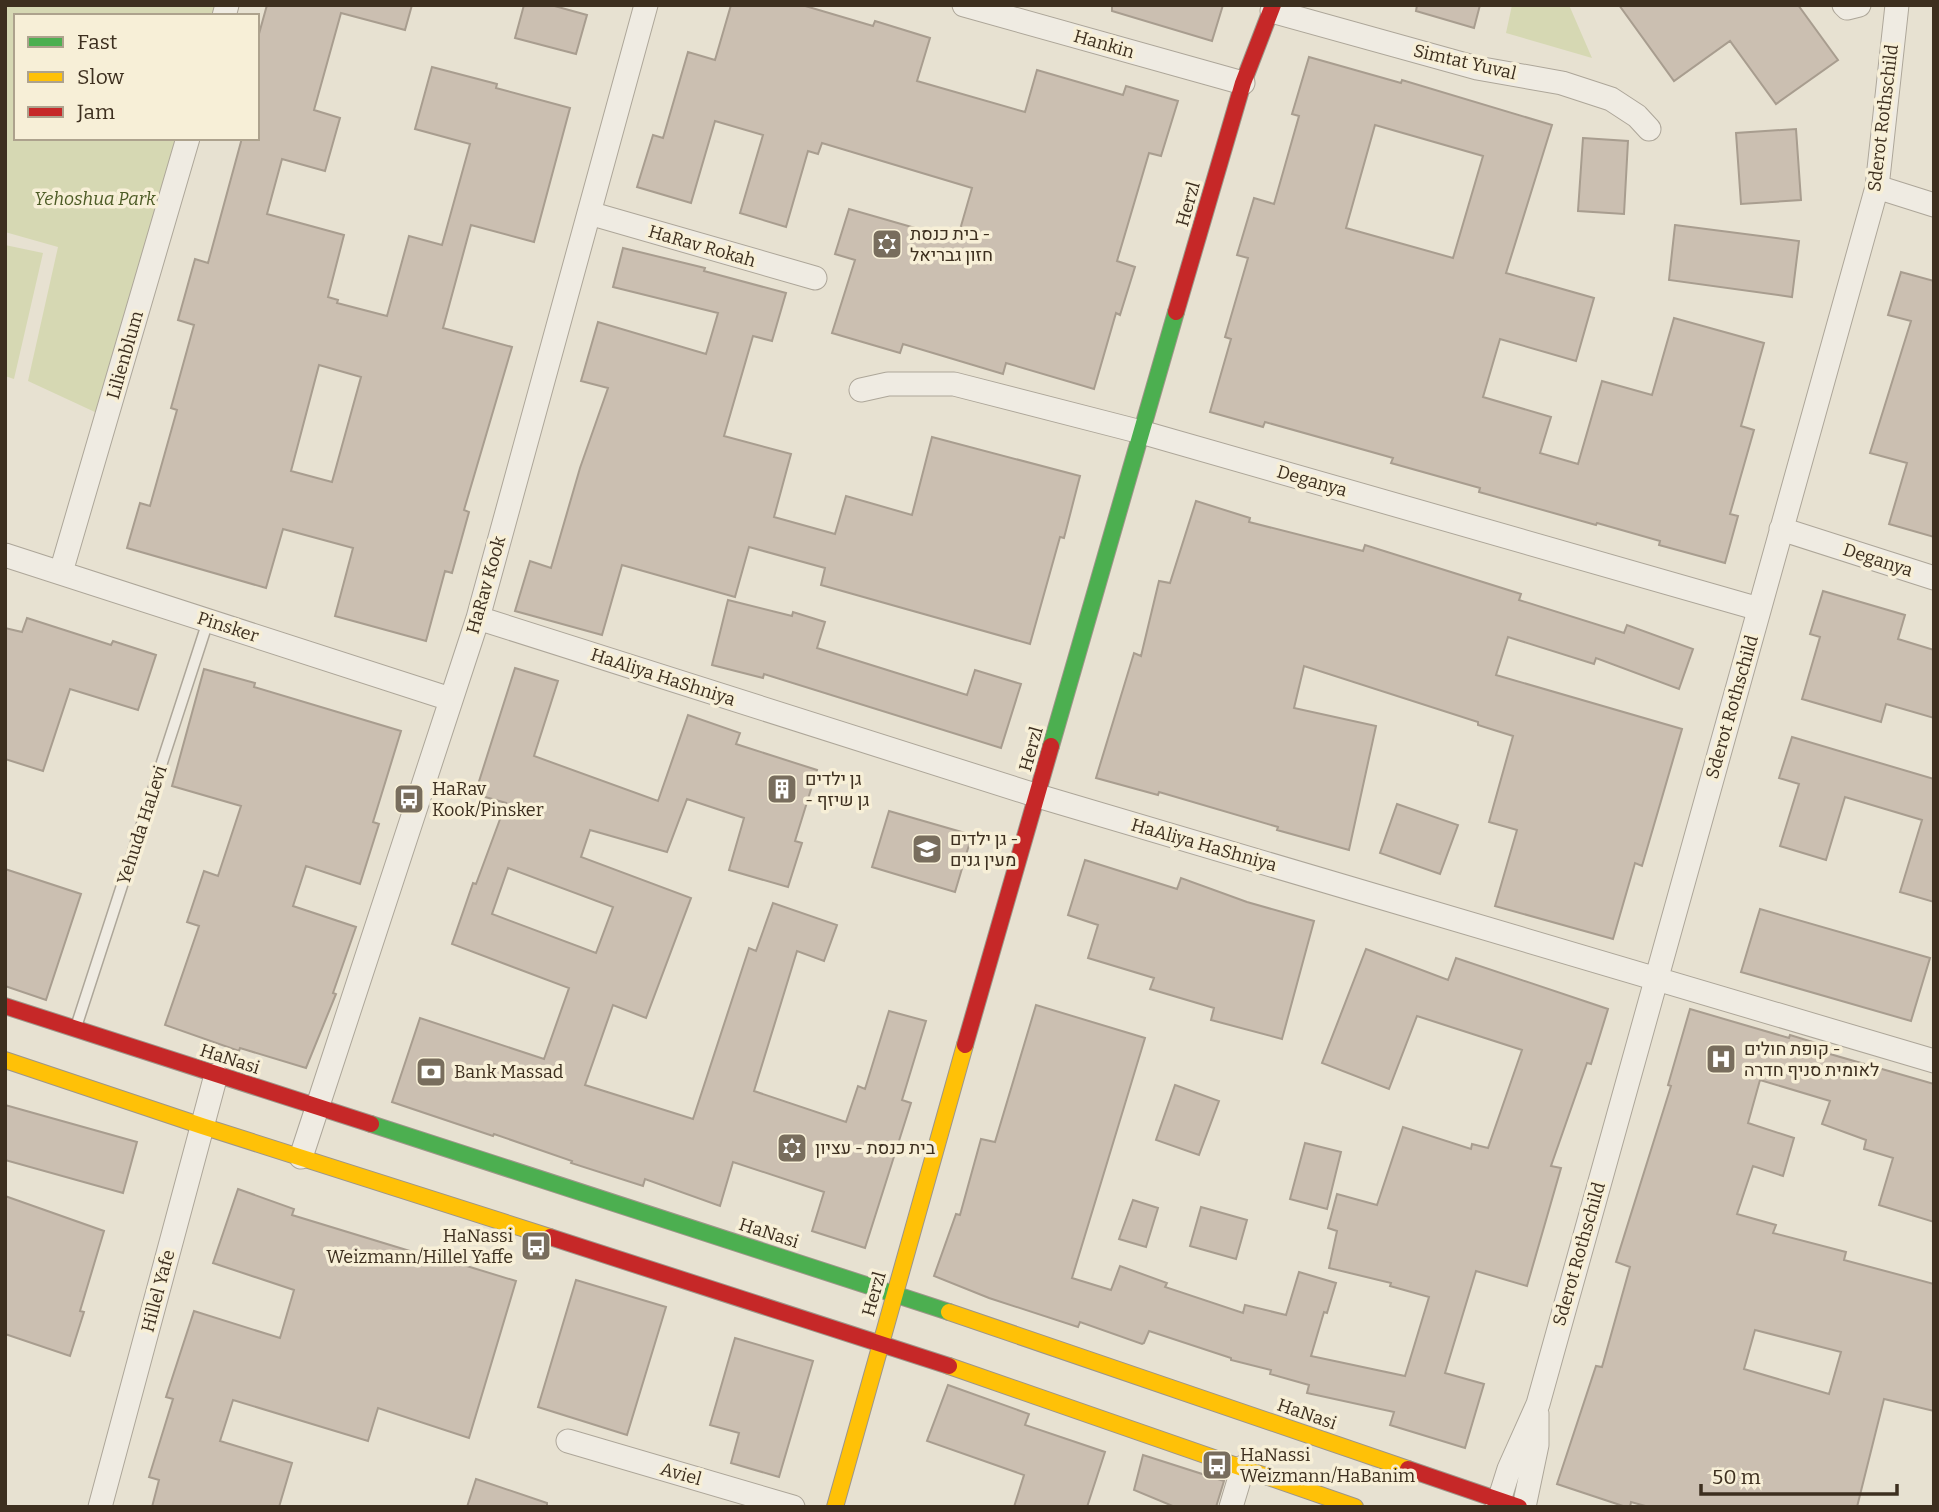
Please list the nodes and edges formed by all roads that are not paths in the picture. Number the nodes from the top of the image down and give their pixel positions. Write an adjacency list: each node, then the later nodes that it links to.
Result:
1 (646, 5): 12 (street, HaRav Kook)
2 (964, 5): 7 (street, Hankin)
3 (1843, 5): 4 (street)
4 (1859, 5)
5 (1896, 5): 10 (street, Sderot Rothschild)
6 (1273, 8): 7 (main road, Herzl); 8 (street, Simtat Yuval)
7 (1243, 83): 15 (main road, Herzl)
8 (1649, 129)
9 (187, 140): 18 (street, Lilienblum)
10 (1877, 187): 11 (street); 16 (street, Sderot Rothschild)
11 (1934, 205)
12 (589, 213): 13 (street, HaRav Rokah); 21 (street, HaRav Kook)
13 (815, 278)
14 (861, 390): 15 (street, Deganya)
15 (1140, 432): 20 (street, Deganya); 24 (main road, Herzl)
16 (1781, 529): 19 (street, Deganya); 20 (street, Sderot Rothschild)
17 (5, 555): 18 (street, Pinsker)
18 (61, 572): 22 (street, Pinsker)
19 (1934, 578)
20 (1759, 609): 25 (street, Sderot Rothschild)
21 (478, 618): 23 (street, HaRav Kook); 24 (street, HaAliya HaShniya)
22 (208, 621): 23 (street, Pinsker); 27 (lane, Yehuda HaLevi)
23 (450, 699): 31 (street, HaRav Kook)
24 (1038, 796): 25 (street, HaAliya HaShniya); 34 (main road, Herzl)
25 (1656, 979): 29 (street, HaAliya HaShniya); 36 (street, Sderot Rothschild)
26 (5, 1006): 27 (main road, HaNasi)
27 (76, 1029): 30 (main road, HaNasi)
28 (5, 1060): 32 (main road)
29 (1934, 1061)
30 (216, 1075): 31 (main road, HaNasi); 32 (street, Hillel Yafe)
31 (316, 1108): 33 (street, HaRav Kook); 34 (main road, HaNasi)
32 (202, 1126): 33 (main road); 40 (street, Hillel Yafe)
33 (301, 1157): 35 (main road)
34 (894, 1293): 35 (main road, Herzl); 39 (main road, HaNasi)
35 (880, 1342): 38 (main road); 42 (main road, Herzl)
36 (1538, 1404): 39 (street, Sderot Rothschild); 45 (street, Sderot Rothschild)
37 (568, 1441): 41 (street, Aviel)
38 (1243, 1467): 43 (street); 44 (main road)
39 (1505, 1505)
40 (100, 1507)
41 (793, 1507)
42 (835, 1507)
43 (1231, 1507)
44 (1355, 1507)
45 (1524, 1507)

